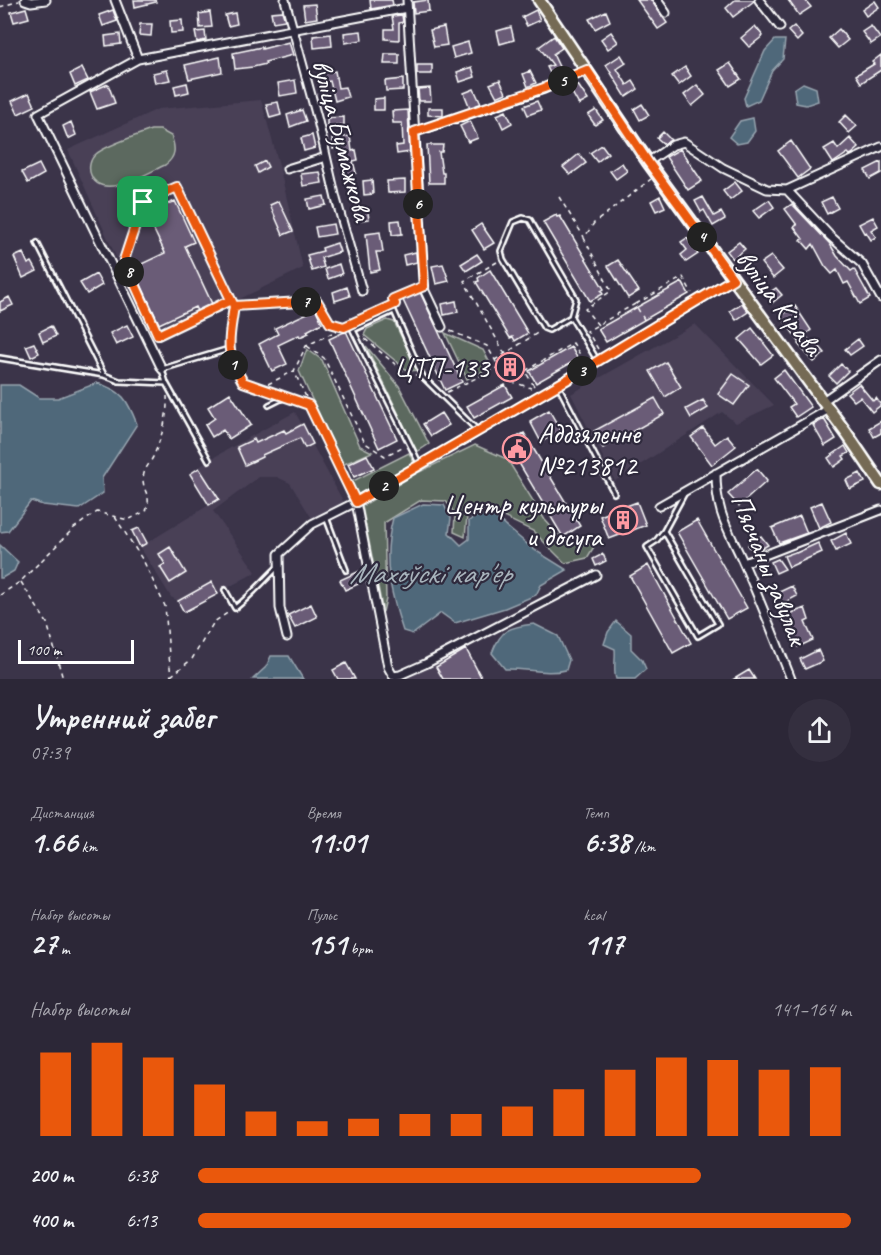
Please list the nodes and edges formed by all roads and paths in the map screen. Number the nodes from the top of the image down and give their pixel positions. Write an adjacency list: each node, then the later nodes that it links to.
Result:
1 (24, 0): 2 (street); 9 (path)
2 (46, 0)
3 (115, 0): 14 (street)
4 (285, 0): 13 (street, вуліца Бумажкова)
5 (407, 0): 10 (street)
6 (539, 0): 15 (main road, вуліца Кірава)
7 (657, 0): 11 (street)
8 (759, 0): 12 (street)
9 (0, 7)
10 (407, 8): 13 (street); 16 (street)
11 (666, 14)
12 (780, 27)
13 (292, 29): 14 (street); 18 (street, вуліца Бумажкова)
14 (138, 59): 54 (street)
15 (587, 70): 16 (street); 19 (main road, вуліца Кірава)
16 (414, 132): 28 (street)
17 (881, 147): 22 (street)
18 (326, 157): 20 (street); 29 (street, вуліца Бумажкова)
19 (648, 162): 22 (street); 27 (main road, вуліца Кірава)
20 (287, 169)
21 (651, 178): 24 (path)
22 (788, 190): 31 (street)
23 (559, 197): 24 (path)
24 (584, 238): 39 (path)
25 (37, 243): 56 (lane)
26 (503, 259): 36 (lane); 42 (lane); 47 (path)
27 (733, 279): 52 (street); 67 (main road, вуліца Кірава)
28 (424, 286): 35 (path); 41 (street)
29 (362, 291)
30 (692, 293): 33 (path)
31 (881, 298)
32 (231, 300): 32 (path); 34 (path)
33 (635, 304): 37 (path); 39 (path)
34 (234, 306): 40 (path); 45 (lane)
35 (398, 311)
36 (571, 317): 42 (lane); 52 (lane)
37 (645, 321)
38 (354, 323): 40 (path)
39 (598, 325): 46 (path)
40 (344, 327): 43 (path); 44 (path)
41 (442, 327): 50 (path)
42 (544, 328): 47 (path)
43 (353, 330): 57 (path); 57 (lane); 69 (lane)
44 (306, 346): 55 (path); 69 (path)
45 (229, 349): 54 (lane); 61 (lane)
46 (598, 349)
47 (506, 354): 50 (path)
48 (0, 358): 56 (lane)
49 (582, 358): 60 (path)
50 (495, 360): 53 (path)
51 (881, 360): 67 (street, Пясчаны завулак)
52 (598, 361): 59 (street)
53 (499, 367): 62 (path); 63 (path)
54 (162, 369): 58 (lane)
55 (294, 371): 61 (path); 66 (path)
56 (104, 375): 58 (lane)
57 (422, 375): 68 (lane)
58 (166, 383): 70 (lane); 79 (path)
59 (558, 385): 68 (street); 75 (lane)
60 (534, 386)
61 (260, 388): 64 (lane)
62 (531, 388)
63 (446, 393)
64 (285, 397): 65 (lane); 66 (lane)
65 (269, 405)
66 (309, 405): 76 (lane)
67 (826, 405): 72 (street, Пясчаны завулак); 73 (main road, вуліца Кірава)
68 (478, 431): 71 (street)
69 (409, 443): 71 (lane)
70 (209, 460)
71 (420, 465): 76 (street)
72 (716, 473): 74 (street, Пясчаны завулак); 82 (street, Пясчаны завулак)
73 (881, 484)
74 (686, 490): 77 (street, Пясчаны завулак); 81 (lane)
75 (614, 493)
76 (356, 502): 80 (street); 85 (street)
77 (659, 506)
78 (881, 510): 82 (street)
79 (115, 517): 86 (path); 91 (path)
80 (326, 517): 83 (street); 84 (lane)
81 (664, 531): 81 (lane)
82 (744, 563): 93 (street, Пясчаны завулак)
83 (279, 566): 89 (lane); 90 (street)
84 (346, 570)
85 (596, 575)
86 (21, 581): 88 (path); 92 (path)
87 (225, 590): 89 (lane)
88 (0, 595)
89 (235, 608): 91 (path)
90 (287, 637)
91 (171, 678)
92 (63, 679)
93 (791, 679)

